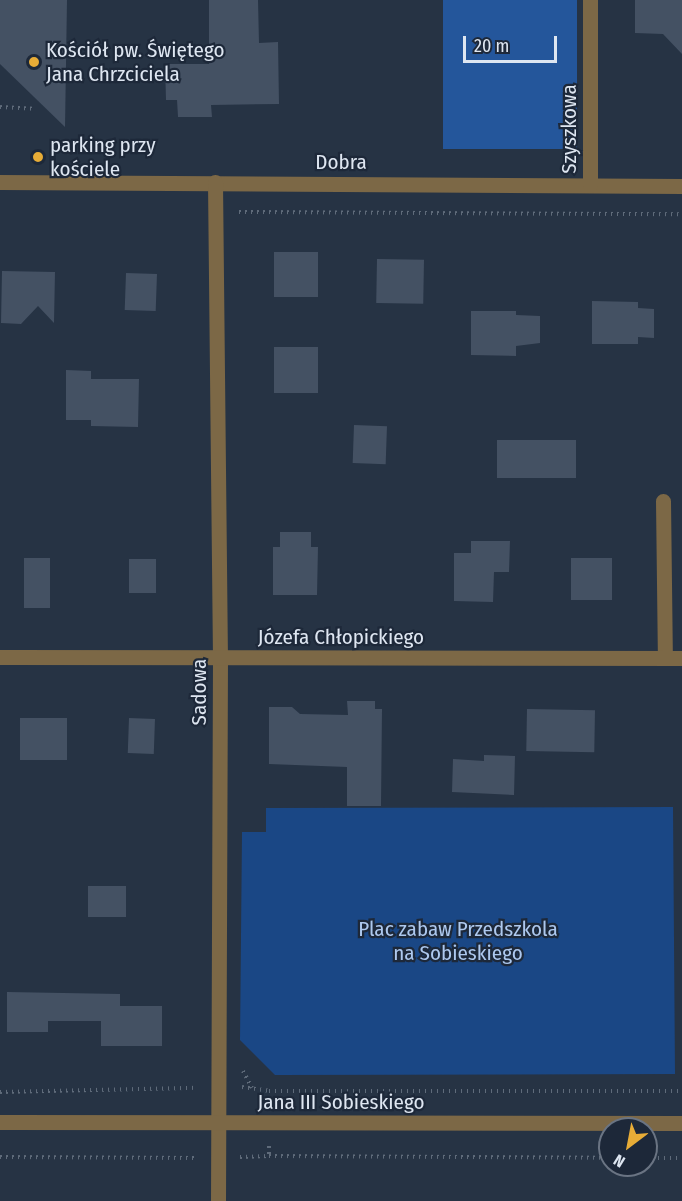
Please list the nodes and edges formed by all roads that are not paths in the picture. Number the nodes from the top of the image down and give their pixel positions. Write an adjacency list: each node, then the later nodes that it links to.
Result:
1 (590, 0): 4 (street, Szyszkowa)
2 (0, 182): 3 (street, Dobra)
3 (215, 182): 4 (street, Dobra); 8 (street, Sadowa)
4 (590, 185): 5 (street, Dobra)
5 (682, 186)
6 (663, 501): 9 (street)
7 (0, 657): 8 (street, Józefa Chłopickiego)
8 (220, 658): 9 (street, Józefa Chłopickiego); 12 (street, Sadowa)
9 (665, 658): 10 (street, Józefa Chłopickiego)
10 (682, 658)
11 (0, 1122): 12 (street, Jana III Sobieskiego)
12 (218, 1123): 13 (street, Jana III Sobieskiego); 14 (street, Sadowa)
13 (682, 1123)
14 (218, 1201)

